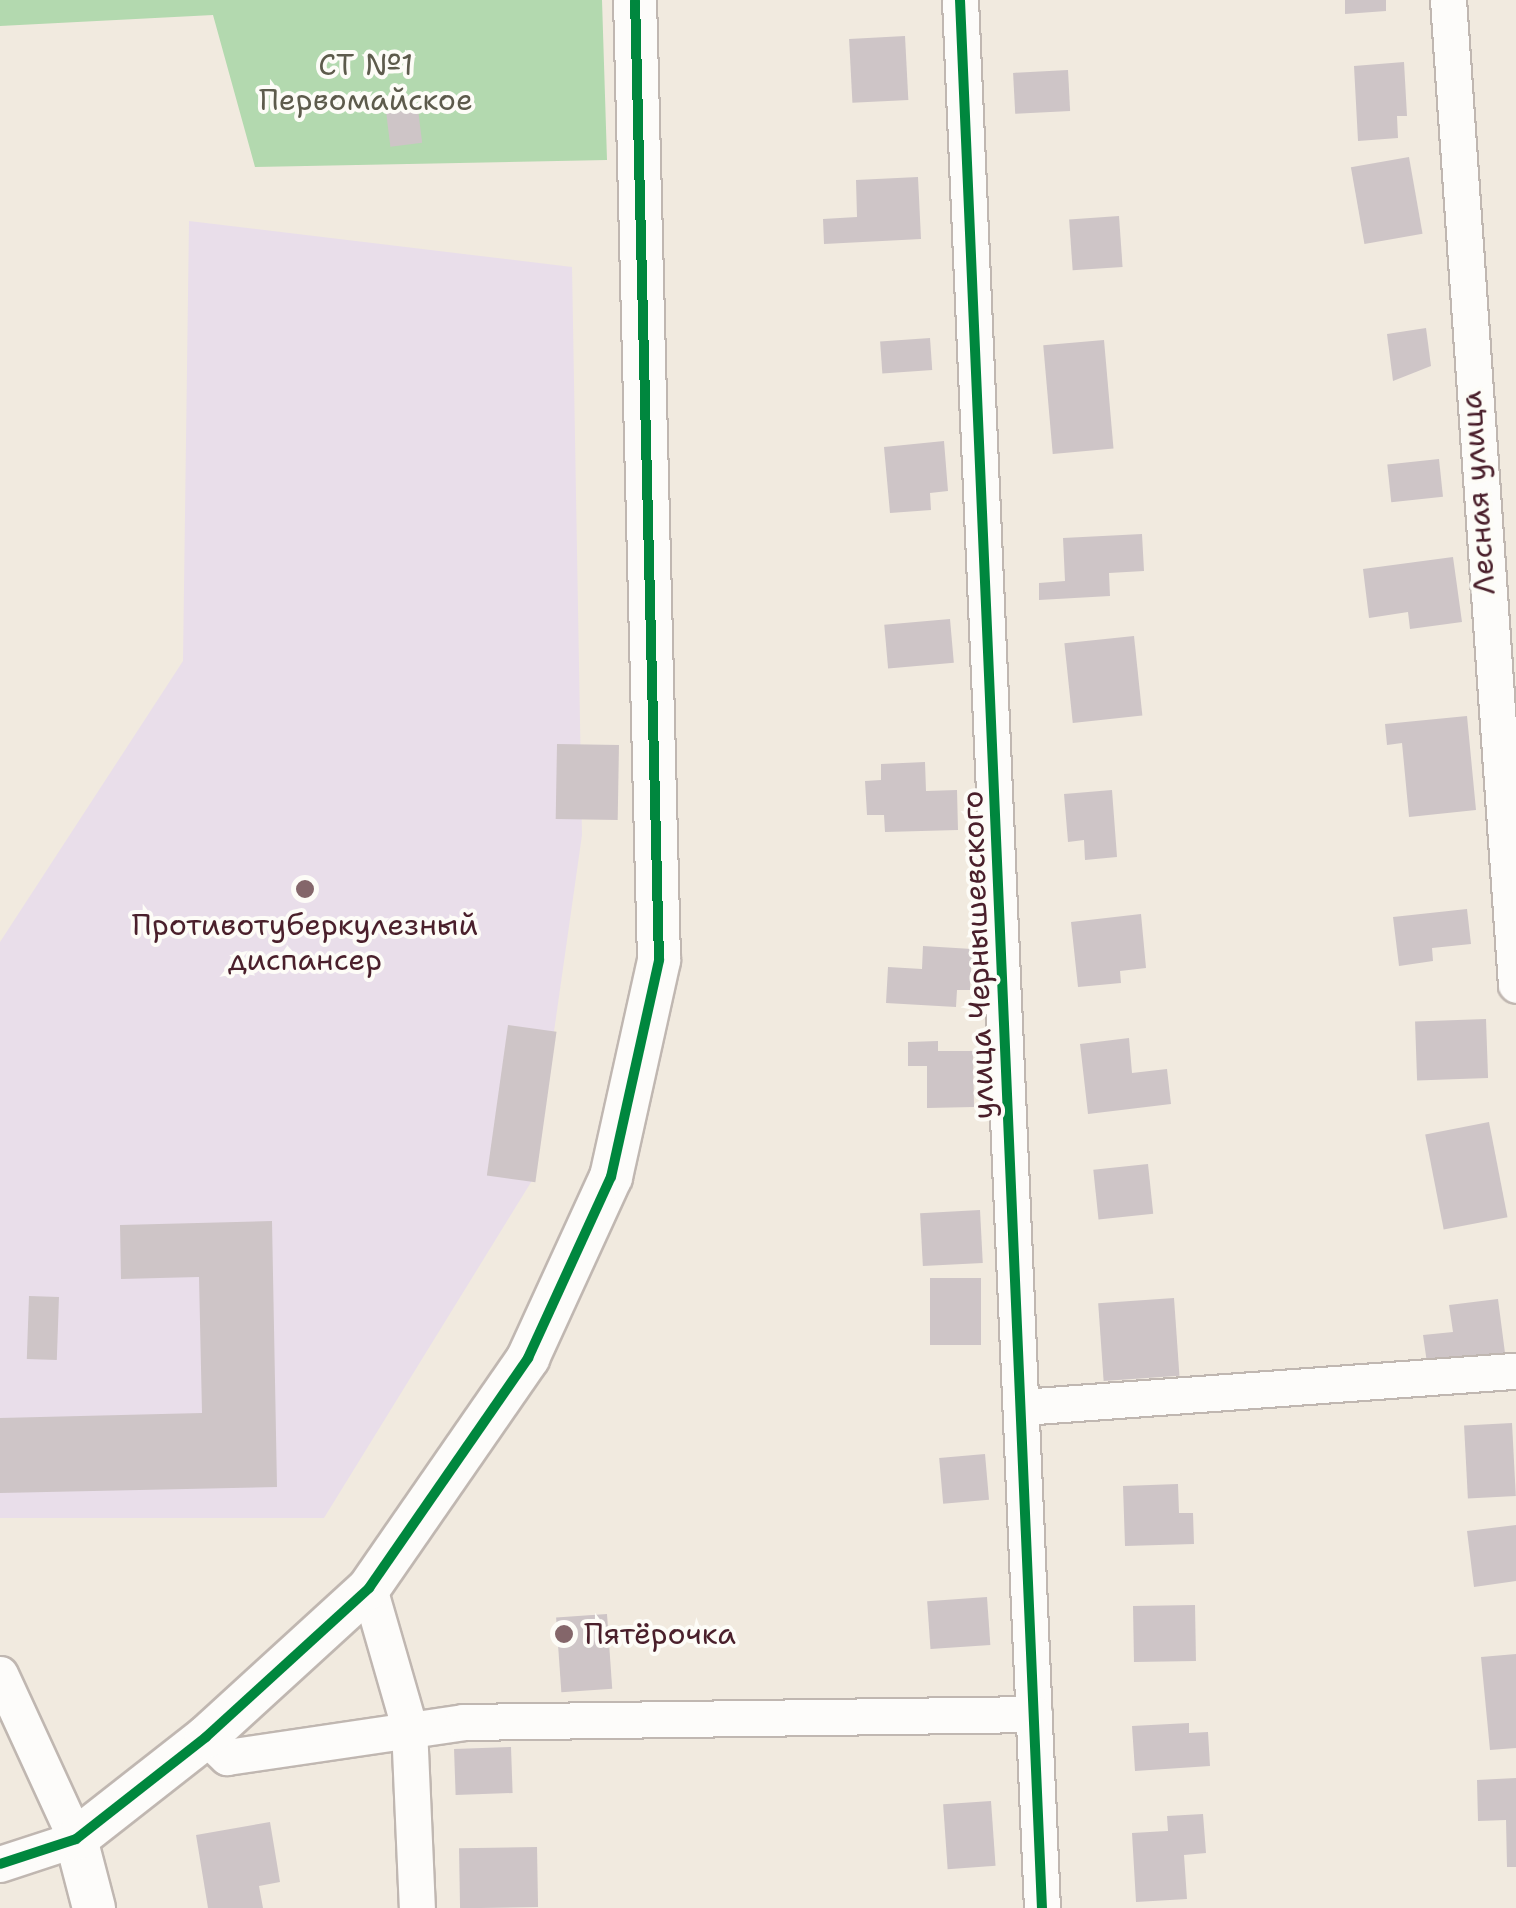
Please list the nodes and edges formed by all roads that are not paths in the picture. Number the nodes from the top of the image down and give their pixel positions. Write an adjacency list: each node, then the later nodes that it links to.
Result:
1 (634, 0): 7 (street)
2 (960, 0): 6 (street, улица Чернышевского)
3 (1448, 0): 4 (street, Лесная улица)
4 (1516, 985)
5 (1516, 1372): 6 (street)
6 (1022, 1407): 9 (street, улица Чернышевского)
7 (368, 1588): 10 (street); 11 (street)
8 (0, 1674): 12 (street)
9 (1034, 1714): 10 (street); 16 (street, улица Чернышевского)
10 (409, 1727): 11 (street); 15 (street)
11 (206, 1737): 12 (street)
12 (76, 1839): 13 (street); 14 (street)
13 (0, 1864)
14 (94, 1908)
15 (416, 1908)
16 (1042, 1908)

